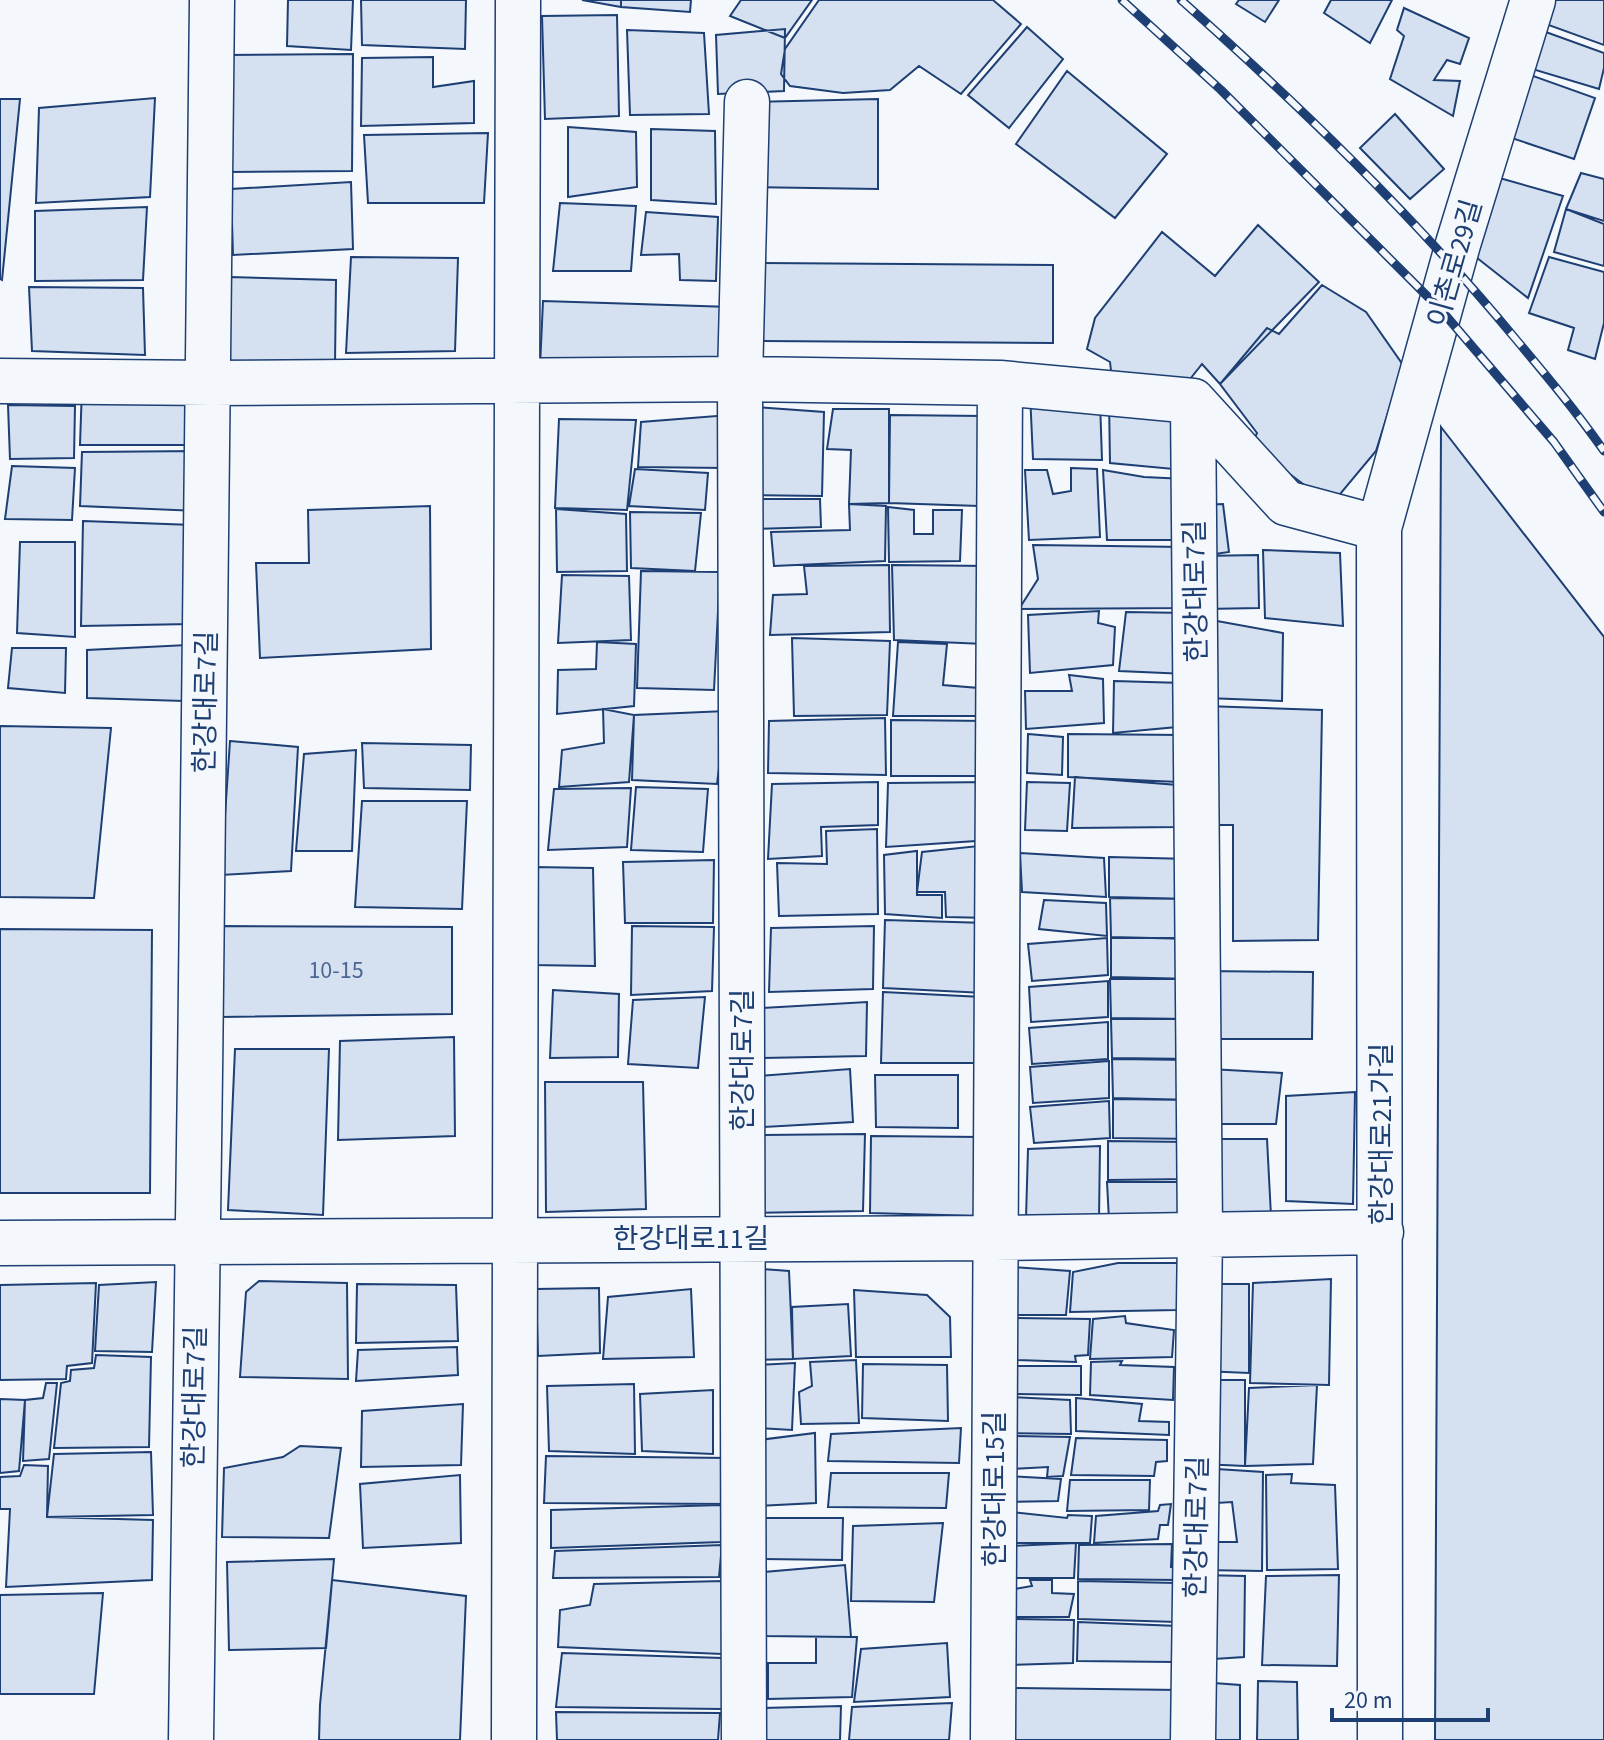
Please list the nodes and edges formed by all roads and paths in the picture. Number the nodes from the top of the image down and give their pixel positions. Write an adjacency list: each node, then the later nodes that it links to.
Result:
1 (212, 0): 8 (street, 한강대로7길)
2 (518, 0): 7 (street)
3 (1533, 0): 11 (street, 이촌로29길)
4 (747, 102): 5 (street, 한강대로7길)
5 (740, 379): 7 (street); 9 (street); 14 (street, 한강대로7길)
6 (0, 381): 8 (street)
7 (515, 381): 8 (street); 16 (street)
8 (211, 383): 17 (street, 한강대로7길)
9 (1000, 383): 10 (street); 15 (street)
10 (1193, 401): 11 (street); 13 (street, 한강대로7길)
11 (1379, 528): 12 (street, 한강대로21가길)
12 (1381, 1232): 13 (street, 한강대로11길); 24 (street, 한강대로21가길)
13 (1200, 1234): 15 (street, 한강대로11길); 23 (street, 한강대로7길)
14 (743, 1238): 15 (street, 한강대로11길); 16 (street, 한강대로11길); 21 (street, 한강대로7길)
15 (994, 1238): 22 (street, 한강대로15길)
16 (517, 1239): 17 (street, 한강대로11길); 20 (street)
17 (196, 1242): 18 (street, 한강대로11길); 19 (street, 한강대로7길)
18 (0, 1243)
19 (191, 1740)
20 (514, 1740)
21 (744, 1740)
22 (993, 1740)
23 (1193, 1740)
24 (1380, 1740)

